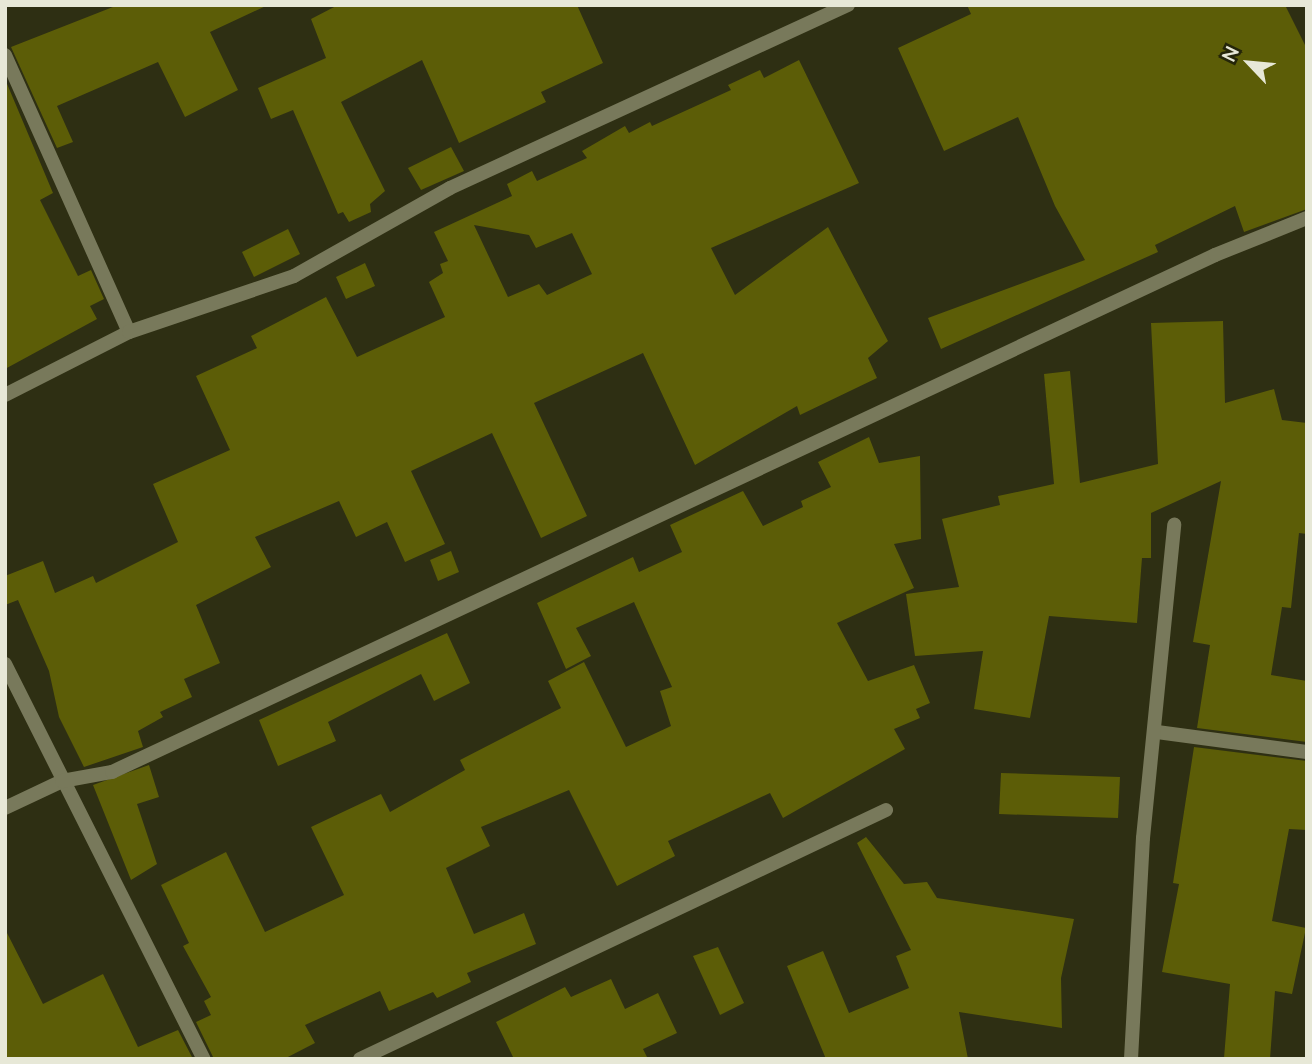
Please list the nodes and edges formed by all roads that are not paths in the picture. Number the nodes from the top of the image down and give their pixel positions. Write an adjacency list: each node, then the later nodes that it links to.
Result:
1 (848, 5): 4 (street)
2 (5, 54): 4 (street)
3 (1307, 218): 10 (street)
4 (130, 332): 5 (street)
5 (5, 394)
6 (1174, 525): 8 (street)
7 (5, 664): 10 (street)
8 (1157, 732): 9 (street); 15 (street)
9 (1307, 752)
10 (62, 781): 11 (street); 13 (street)
11 (5, 808)
12 (886, 810): 14 (street)
13 (204, 1059)
14 (360, 1059)
15 (1131, 1059)

